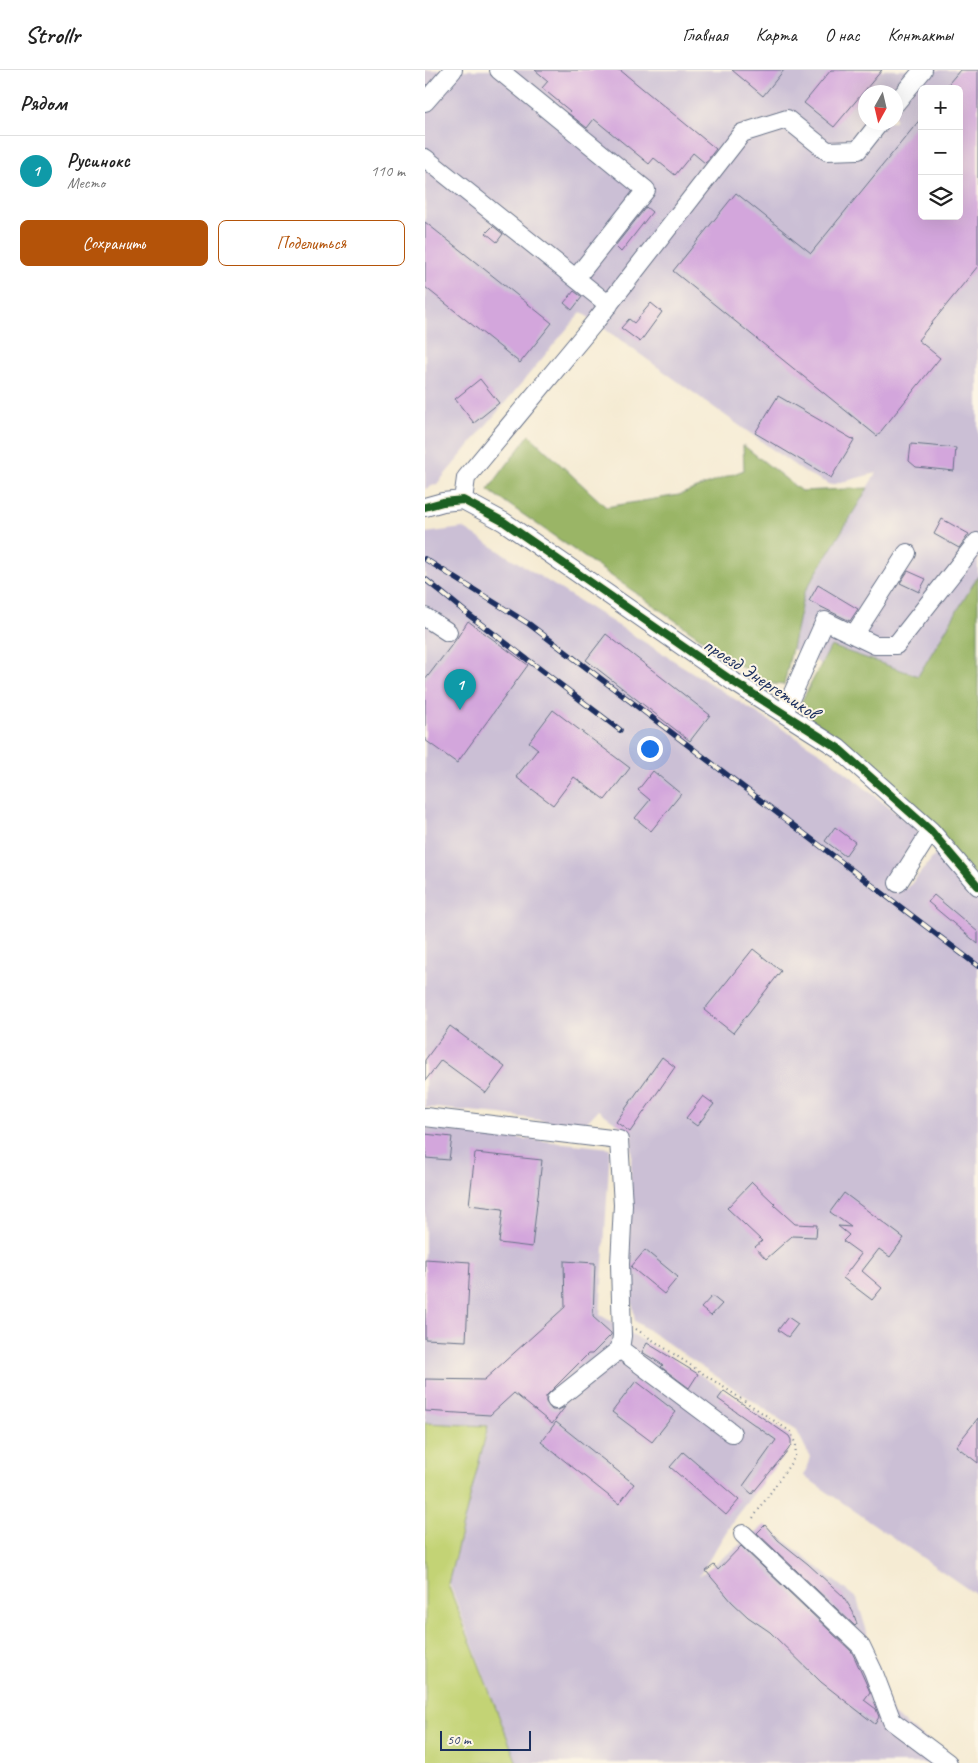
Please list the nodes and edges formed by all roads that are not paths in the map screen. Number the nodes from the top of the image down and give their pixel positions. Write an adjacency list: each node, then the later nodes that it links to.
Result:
1 (453, 70): 5 (street)
2 (499, 70): 8 (street)
3 (923, 70): 4 (street)
4 (903, 94)
5 (425, 102)
6 (874, 130): 9 (street)
7 (425, 158): 8 (street)
8 (576, 278): 9 (street)
9 (609, 305): 10 (street)
10 (463, 500): 11 (street); 17 (street, проезд Энергетиков)
11 (425, 507)
12 (977, 542): 16 (street)
13 (907, 553): 16 (street)
14 (425, 618): 15 (street)
15 (448, 632)
16 (854, 635): 17 (street)
17 (784, 713): 18 (street, проезд Энергетиков)
18 (931, 831): 19 (street); 20 (street, проезд Энергетиков)
19 (899, 883)
20 (978, 886)
21 (425, 1117): 22 (street)
22 (620, 1349): 23 (street); 24 (street)
23 (556, 1400)
24 (732, 1433)
25 (743, 1534): 26 (street)
26 (949, 1763)

